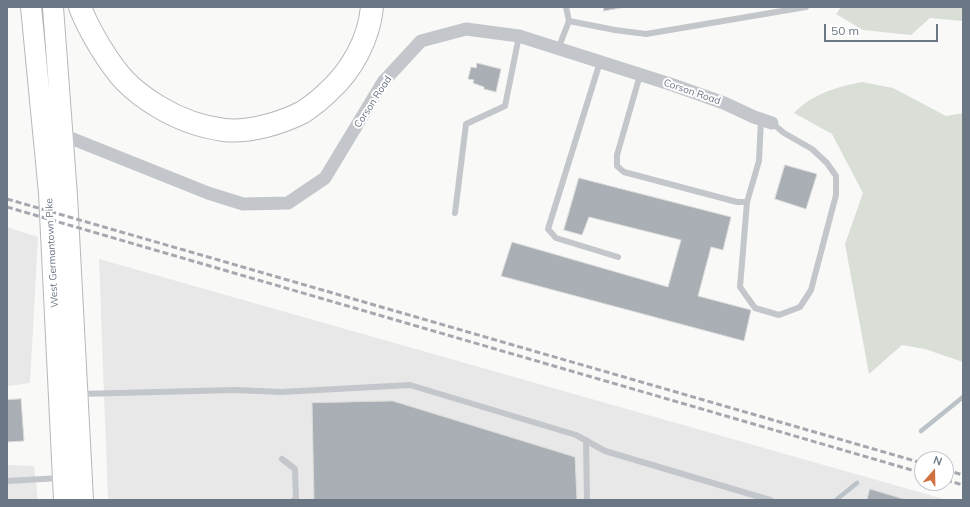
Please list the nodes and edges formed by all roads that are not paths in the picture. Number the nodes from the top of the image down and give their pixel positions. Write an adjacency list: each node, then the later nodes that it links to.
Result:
1 (31, 7): 20 (main road, West Germantown Pike)
2 (53, 7): 13 (main road, West Germantown Pike)
3 (80, 7): 4 (highway)
4 (372, 7)
5 (566, 7): 7 (lane)
6 (806, 7): 7 (lane)
7 (569, 21): 9 (lane)
8 (519, 36): 9 (street, Corson Road); 13 (street, Corson Road); 15 (lane)
9 (558, 49): 10 (street, Corson Road)
10 (600, 62): 11 (street, Corson Road); 16 (lane)
11 (640, 75): 12 (street, Corson Road); 14 (lane)
12 (766, 121): 14 (lane); 14 (lane)
13 (63, 135): 17 (main road, West Germantown Pike)
14 (747, 202)
15 (455, 213)
16 (618, 257)
17 (78, 394): 18 (lane); 23 (main road, West Germantown Pike)
18 (586, 440): 25 (lane); 26 (lane)
19 (282, 459): 24 (lane)
20 (63, 478): 21 (lane); 22 (main road, West Germantown Pike)
21 (7, 481)
22 (64, 500)
23 (83, 500)
24 (294, 500)
25 (587, 500)
26 (770, 500)

